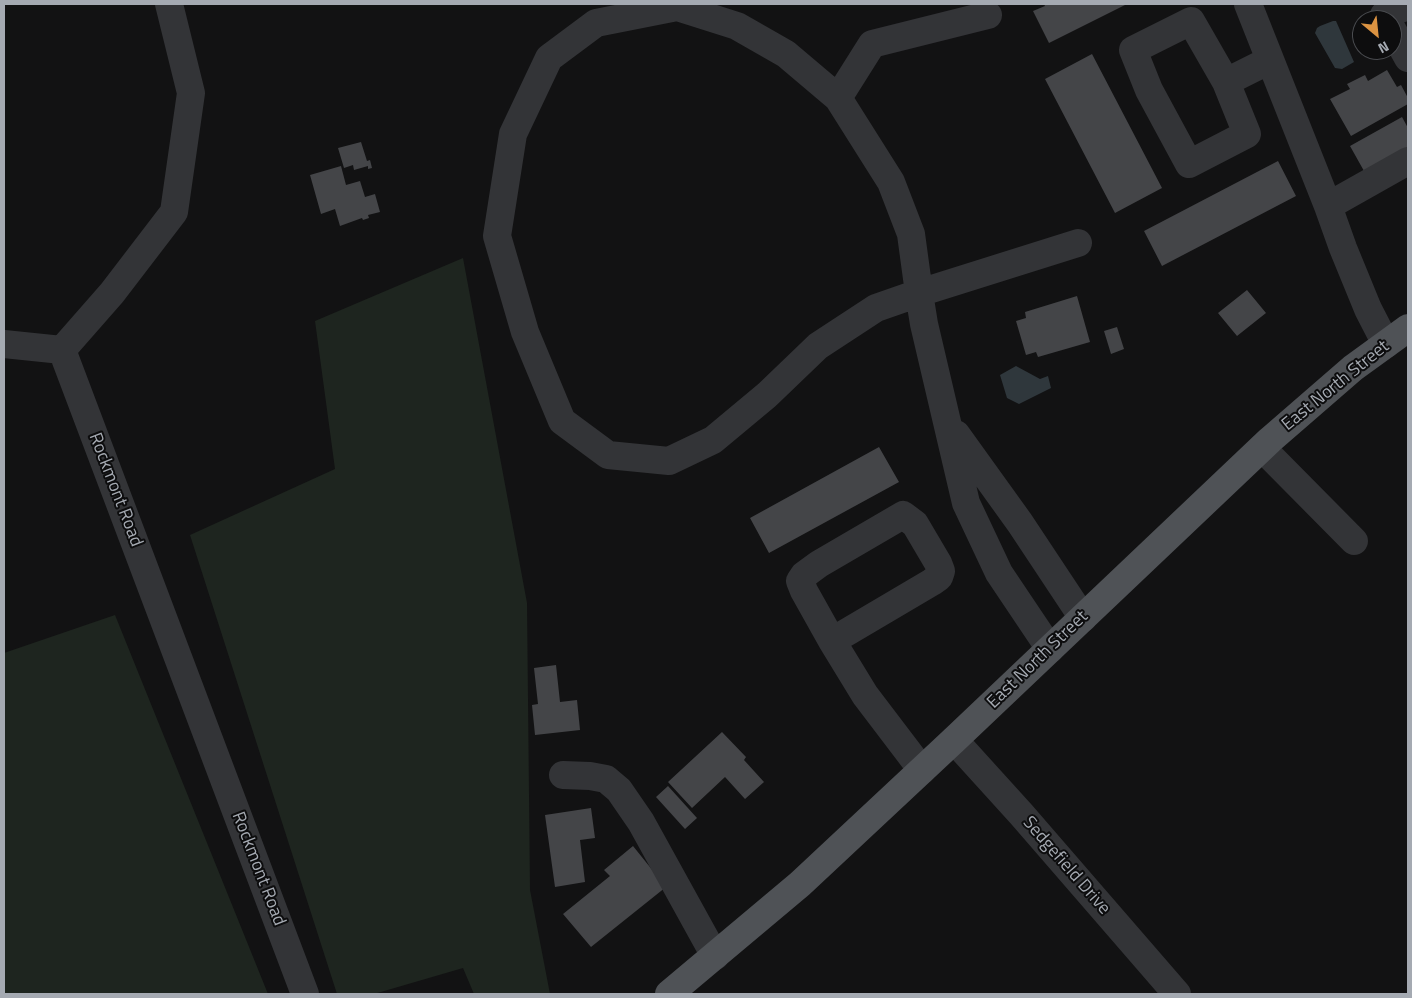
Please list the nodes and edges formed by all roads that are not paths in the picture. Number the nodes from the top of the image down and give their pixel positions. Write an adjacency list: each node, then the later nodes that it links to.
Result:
1 (169, 4): 18 (street)
2 (1248, 4): 8 (street)
3 (722, 12): 4 (street); 10 (street)
4 (592, 13): 14 (street)
5 (988, 15): 10 (street)
6 (1402, 44): 7 (street)
7 (1408, 58)
8 (1270, 60): 9 (street); 12 (street)
9 (1226, 82): 9 (street)
10 (838, 98): 14 (street)
11 (1408, 161): 12 (street)
12 (1328, 206): 17 (street)
13 (1078, 243): 14 (street)
14 (919, 293): 19 (street)
15 (1408, 328): 17 (main road, East North Street)
16 (4, 344): 18 (street)
17 (1386, 344): 20 (main road, East North Street)
18 (62, 350): 29 (street, Rockmont Road)
19 (947, 421): 22 (street); 24 (street)
20 (1262, 448): 21 (street); 22 (main road, East North Street)
21 (1354, 541)
22 (1083, 618): 24 (main road, East North Street)
23 (832, 641): 23 (street); 26 (street)
24 (1050, 649): 25 (main road, East North Street)
25 (954, 740): 26 (main road, East North Street); 31 (street, Sedgefield Drive)
26 (922, 770): 28 (main road, East North Street)
27 (563, 775): 28 (street)
28 (714, 956): 30 (main road, East North Street)
29 (305, 994)
30 (669, 994)
31 (1177, 994)

